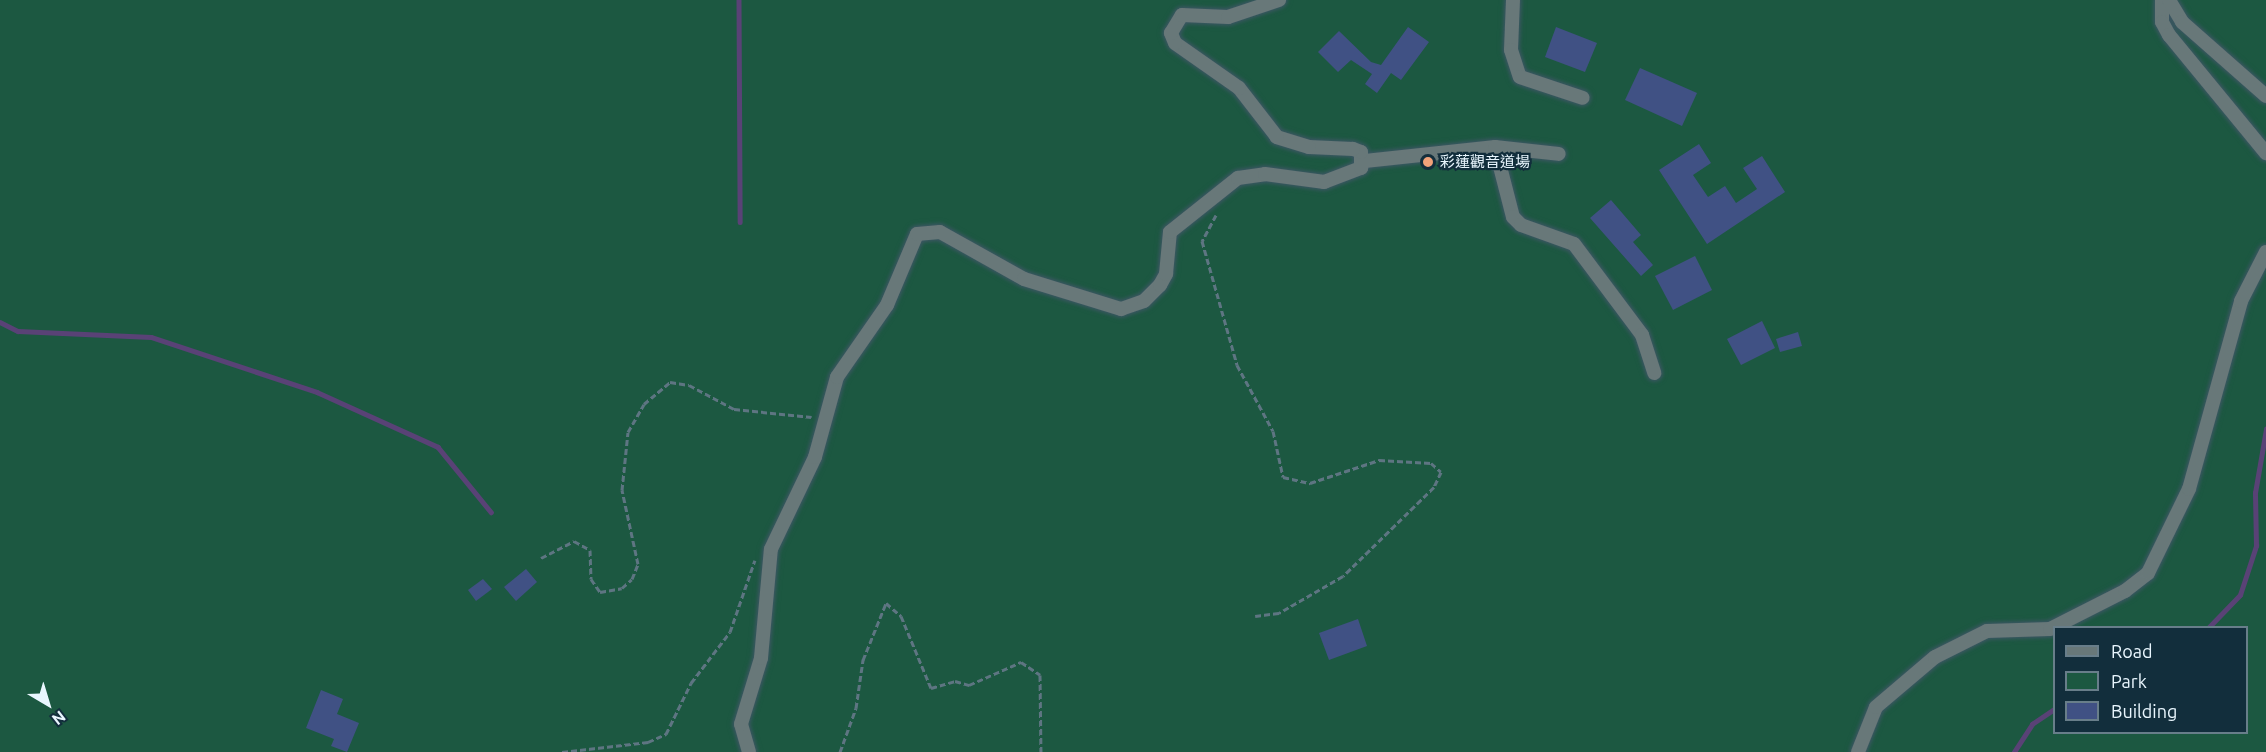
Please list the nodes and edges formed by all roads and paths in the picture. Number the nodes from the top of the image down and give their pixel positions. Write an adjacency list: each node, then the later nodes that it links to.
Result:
1 (1279, 0): 10 (street)
2 (1513, 0): 6 (street)
3 (2162, 0): 8 (street)
4 (2169, 0): 5 (street)
5 (2266, 96)
6 (1583, 98)
7 (1495, 147): 9 (street); 10 (street); 13 (street)
8 (2266, 153)
9 (1559, 154)
10 (1365, 161): 11 (street)
11 (1218, 193): 14 (street); 17 (path)
12 (2266, 252): 18 (street)
13 (1654, 373)
14 (823, 417): 15 (street); 16 (path)
15 (771, 549): 20 (path); 21 (street)
16 (541, 558)
17 (1255, 616)
18 (2056, 626)
19 (2053, 627): 24 (street)
20 (562, 752)
21 (749, 752)
22 (840, 752): 23 (path)
23 (1041, 752)
24 (1858, 752)

